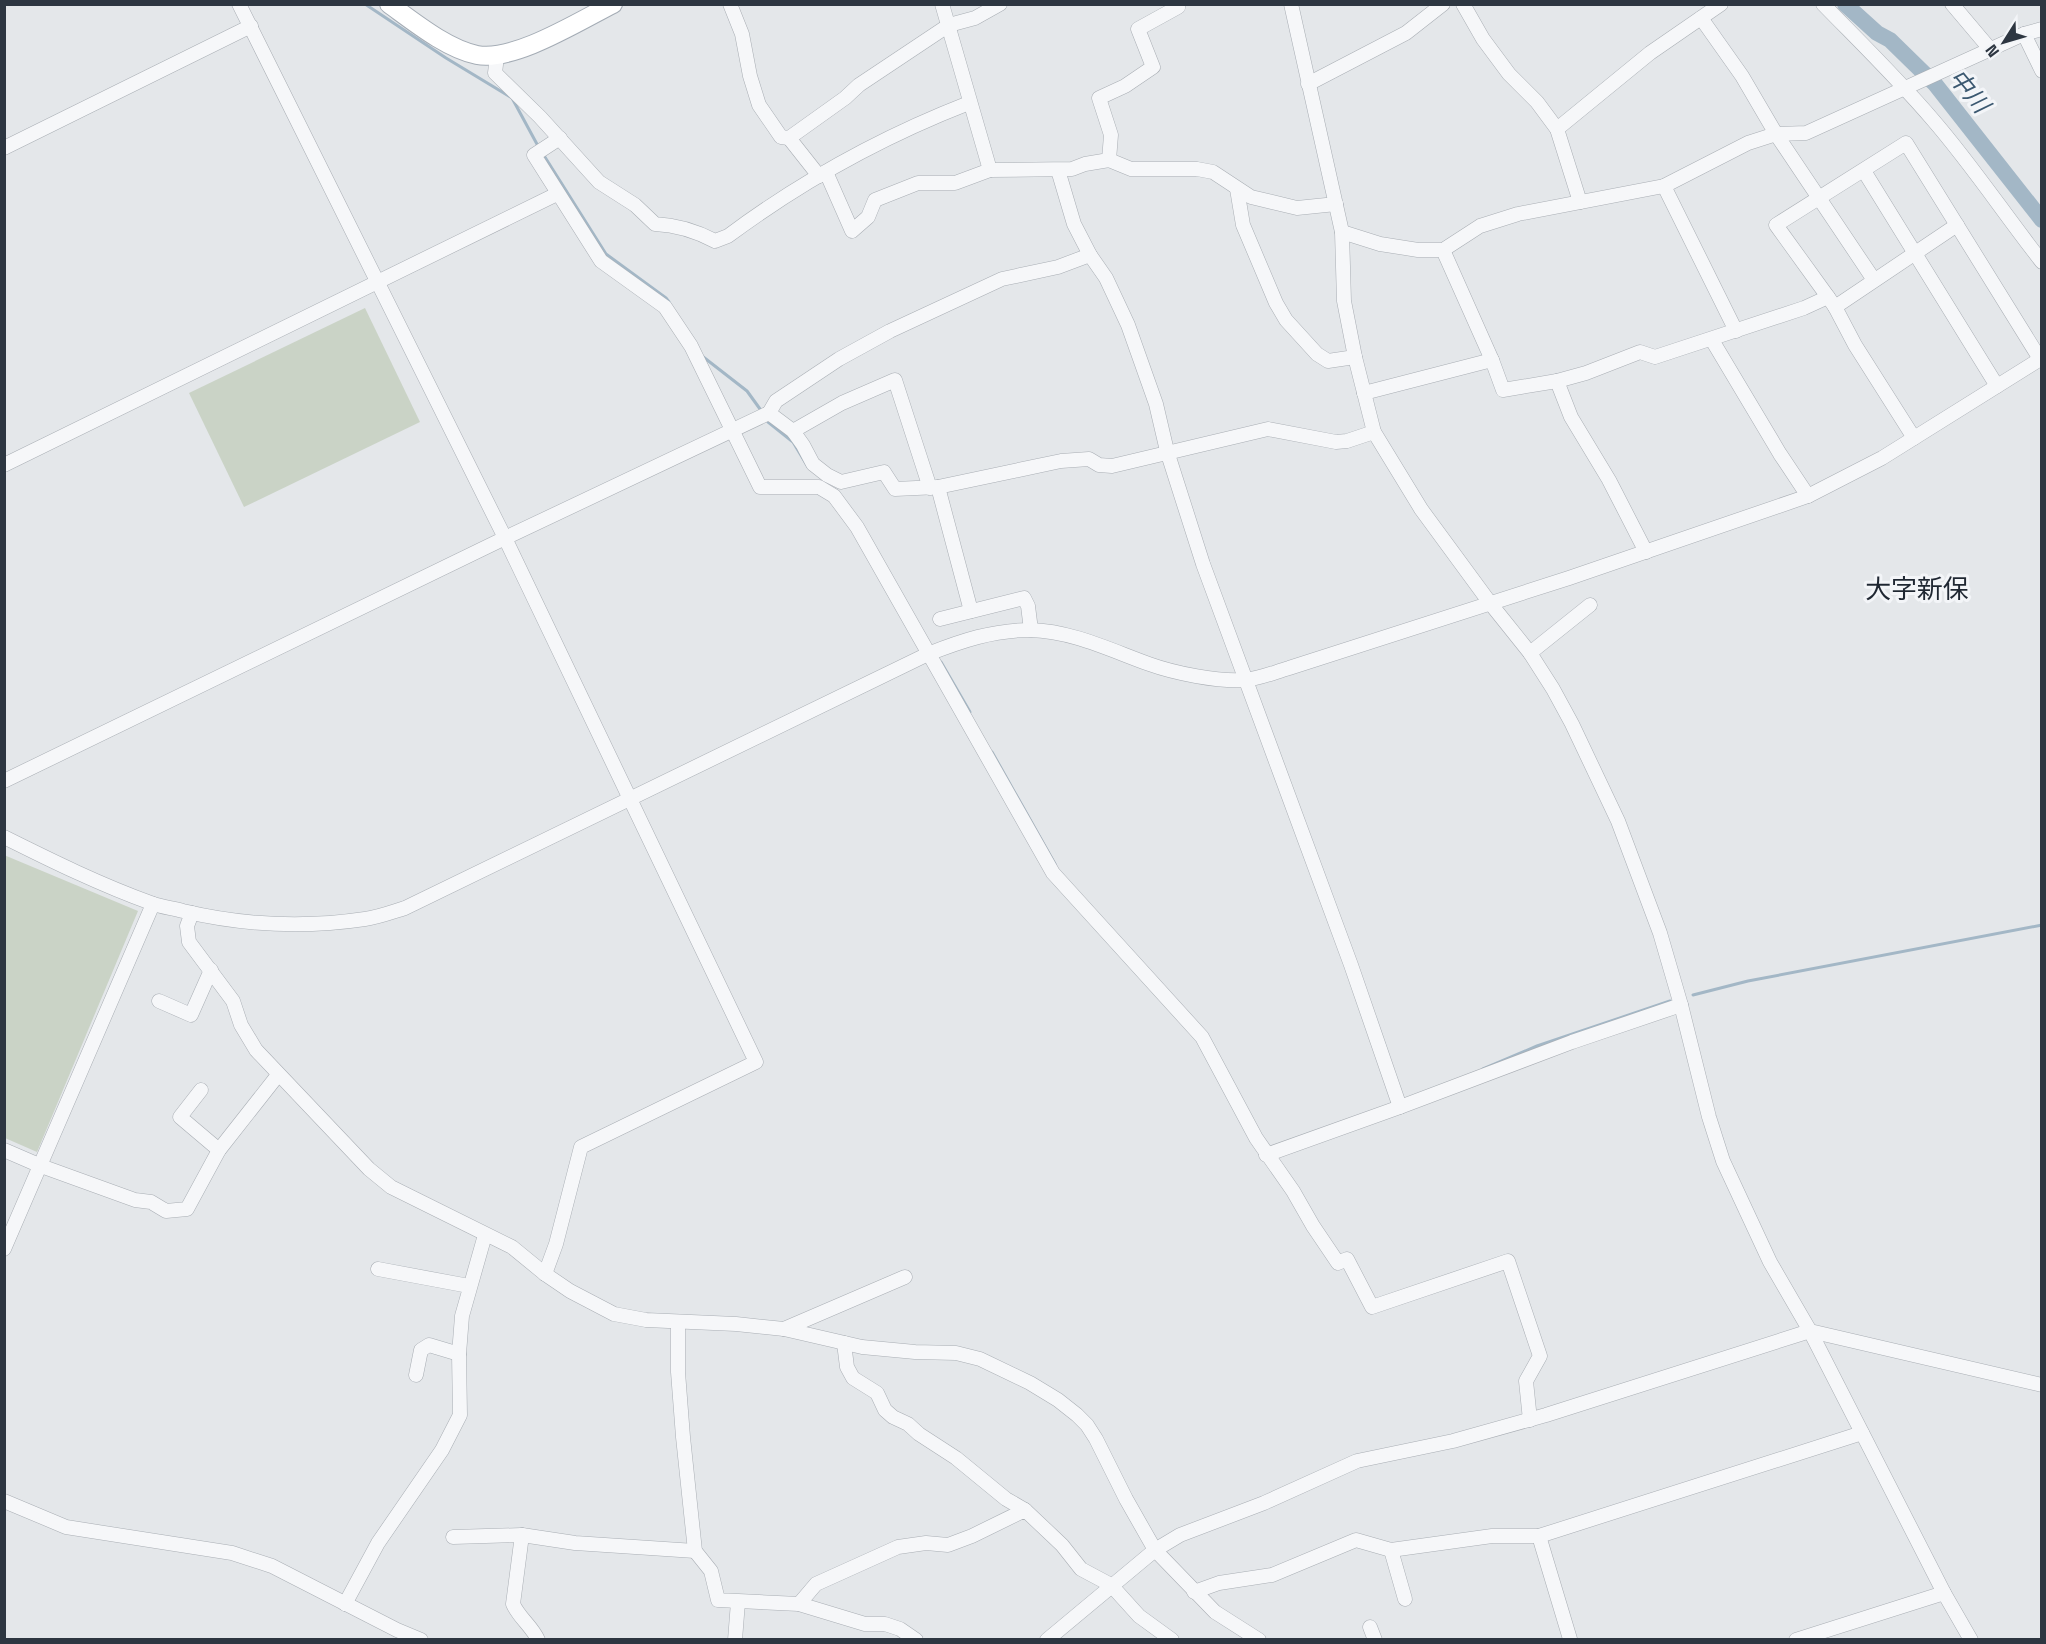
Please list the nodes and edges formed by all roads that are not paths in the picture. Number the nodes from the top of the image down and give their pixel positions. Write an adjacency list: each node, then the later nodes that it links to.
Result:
1 (239, 4): 15 (street)
2 (389, 4): 20 (main road)
3 (613, 4): 20 (main road)
4 (730, 4): 28 (street)
5 (942, 4): 16 (street)
6 (1000, 4): 16 (street)
7 (1177, 4): 30 (street)
8 (1291, 4): 22 (street)
9 (1443, 4): 22 (street)
10 (1463, 4): 25 (street)
11 (1721, 4): 14 (street)
12 (1823, 4): 23 (street)
13 (1952, 4): 19 (street)
14 (1701, 18): 25 (street); 26 (street)
15 (251, 26): 29 (street); 48 (street)
16 (948, 26): 24 (street); 28 (street)
17 (2042, 29): 18 (street)
18 (2024, 34): 19 (street); 21 (street)
19 (1990, 49): 23 (street)
20 (497, 56): 27 (street)
21 (2042, 71)
22 (1308, 84): 40 (street)
23 (1905, 87): 26 (street); 46 (street)
24 (969, 103): 31 (street); 34 (street)
25 (1557, 129): 39 (street)
26 (1776, 134): 35 (street); 38 (street)
27 (560, 138): 34 (street); 37 (street)
28 (789, 138): 34 (street)
29 (4, 148)
30 (1109, 160): 32 (street); 36 (street)
31 (990, 170): 32 (street); 34 (street)
32 (1058, 170): 45 (street)
33 (1864, 171): 38 (street); 41 (street); 44 (street)
34 (823, 174)
35 (1664, 186): 39 (street); 50 (street)
36 (1237, 189): 40 (street); 52 (street)
37 (557, 194): 48 (street); 59 (street)
38 (1819, 199): 47 (street); 49 (street)
39 (1580, 202): 43 (street)
40 (1336, 204): 42 (street)
41 (1957, 225): 44 (street); 53 (street)
42 (1342, 232): 43 (street); 52 (street)
43 (1443, 250): 54 (street)
44 (1916, 253): 47 (street); 56 (street)
45 (1090, 255): 58 (street); 63 (street)
46 (2042, 262)
47 (1874, 280): 49 (street)
48 (377, 281): 64 (street); 67 (street)
49 (1832, 302): 50 (street); 62 (street)
50 (1736, 331): 51 (street)
51 (1712, 340): 55 (street); 66 (street)
52 (1355, 357): 57 (street)
53 (2041, 359): 56 (street)
54 (1492, 360): 55 (street); 57 (street)
55 (1557, 381): 68 (street)
56 (1997, 386): 62 (street)
57 (1364, 393): 61 (street)
58 (769, 413): 59 (street); 60 (street)
59 (732, 430): 67 (street); 75 (street)
60 (793, 431): 65 (street); 65 (street)
61 (1374, 432): 63 (street); 69 (street)
62 (1914, 438): 66 (street)
63 (1167, 452): 65 (street); 76 (street)
64 (4, 465)
65 (934, 488): 71 (street)
66 (1808, 496): 68 (street)
67 (505, 538): 77 (street); 78 (street)
68 (1646, 552): 69 (street)
69 (1490, 603): 74 (street); 76 (street)
70 (1590, 605): 74 (street)
71 (971, 611): 72 (street); 73 (street)
72 (939, 619)
73 (1031, 630): 75 (street); 76 (street)
74 (1530, 653): 84 (street)
75 (928, 654): 78 (street); 90 (street)
76 (1245, 680): 87 (street)
77 (4, 781)
78 (631, 799): 81 (street); 95 (street)
79 (4, 837): 80 (street)
80 (153, 904): 81 (street); 91 (street)
81 (192, 913): 82 (street)
82 (212, 970): 83 (street); 85 (street)
83 (159, 1001)
84 (1681, 1005): 87 (street); 100 (street)
85 (278, 1075): 89 (street); 92 (street)
86 (201, 1090): 89 (street)
87 (1400, 1107): 90 (street)
88 (4, 1150): 91 (street)
89 (219, 1150): 91 (street)
90 (1266, 1155): 105 (street)
91 (41, 1166): 93 (street)
92 (485, 1235): 95 (street); 97 (street)
93 (4, 1249)
94 (378, 1269): 97 (street)
95 (544, 1274): 98 (street)
96 (905, 1277): 99 (street)
97 (469, 1286): 102 (street)
98 (678, 1322): 99 (street); 114 (street)
99 (784, 1329): 101 (street)
100 (1810, 1331): 104 (street); 105 (street); 106 (street)
101 (844, 1343): 108 (street); 112 (street)
102 (459, 1354): 103 (street); 120 (street)
103 (416, 1375)
104 (2042, 1385)
105 (1530, 1419): 112 (street)
106 (1862, 1433): 111 (street); 117 (street)
107 (4, 1501): 120 (street)
108 (1025, 1510): 115 (street); 121 (street)
109 (522, 1535): 110 (street); 114 (street); 124 (street)
110 (453, 1536)
111 (1539, 1536): 113 (street); 122 (street)
112 (1155, 1550): 115 (street); 116 (street)
113 (1391, 1550): 116 (street); 118 (street)
114 (695, 1551): 119 (street)
115 (1111, 1585): 127 (street); 128 (street)
116 (1194, 1592): 129 (street)
117 (1944, 1593): 130 (street); 131 (street)
118 (1405, 1599)
119 (738, 1602): 121 (street); 125 (street)
120 (345, 1604): 123 (street)
121 (799, 1604): 126 (street)
122 (1569, 1639)
123 (421, 1640)
124 (538, 1640)
125 (735, 1640)
126 (916, 1640)
127 (1047, 1640)
128 (1172, 1640)
129 (1259, 1640)
130 (1796, 1640)
131 (1971, 1640)

